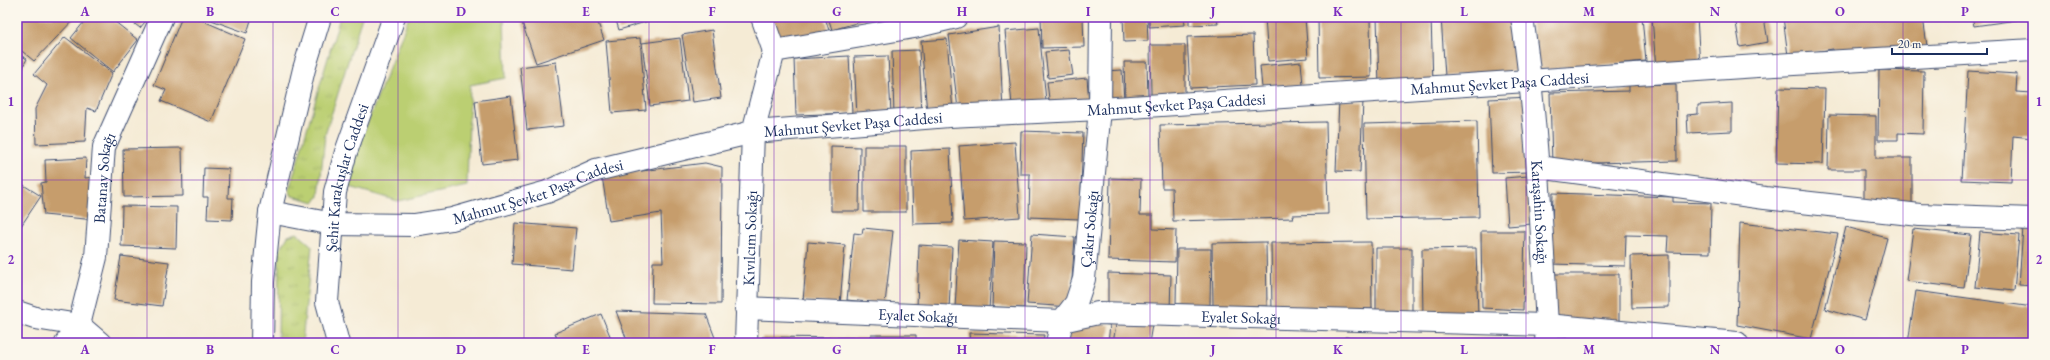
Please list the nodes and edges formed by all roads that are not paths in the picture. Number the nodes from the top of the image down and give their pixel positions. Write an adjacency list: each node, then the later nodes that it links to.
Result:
1 (162, 17): 20 (street, Batanay Sokağı)
2 (320, 17): 14 (street)
3 (394, 17): 16 (street, Şehit Karakuşlar Caddesi)
4 (762, 17): 9 (street)
5 (956, 17): 9 (street)
6 (1101, 17): 11 (street, Çakır Sokağı)
7 (1522, 17): 10 (street, Karaşahin Sokağı)
8 (2033, 50): 10 (street, Mahmut Şevket Paşa Caddesi)
9 (774, 51): 12 (street, Kıvılcım Sokağı)
10 (1531, 82): 11 (street, Mahmut Şevket Paşa Caddesi); 13 (street, Karaşahin Sokağı)
11 (1100, 109): 12 (street, Mahmut Şevket Paşa Caddesi); 19 (street, Çakır Sokağı)
12 (753, 132): 16 (street, Mahmut Şevket Paşa Caddesi); 17 (street, Kıvılcım Sokağı)
13 (1538, 167): 15 (street); 21 (street, Karaşahin Sokağı)
14 (270, 212): 16 (street, Mahmut Şevket Paşa Caddesi); 24 (street)
15 (2033, 219)
16 (333, 224): 25 (street, Şehit Karakuşlar Caddesi)
17 (746, 308): 19 (street, Eyalet Sokağı); 26 (street, Kıvılcım Sokağı)
18 (17, 312): 20 (street)
19 (1062, 321): 21 (street, Eyalet Sokağı); 27 (street, Çakır Sokağı)
20 (79, 325): 22 (street, Batanay Sokağı); 23 (street)
21 (1547, 334): 28 (street, Eyalet Sokağı)
22 (66, 343)
23 (100, 343)
24 (262, 343)
25 (338, 343)
26 (746, 343)
27 (1057, 343)
28 (1737, 343)

